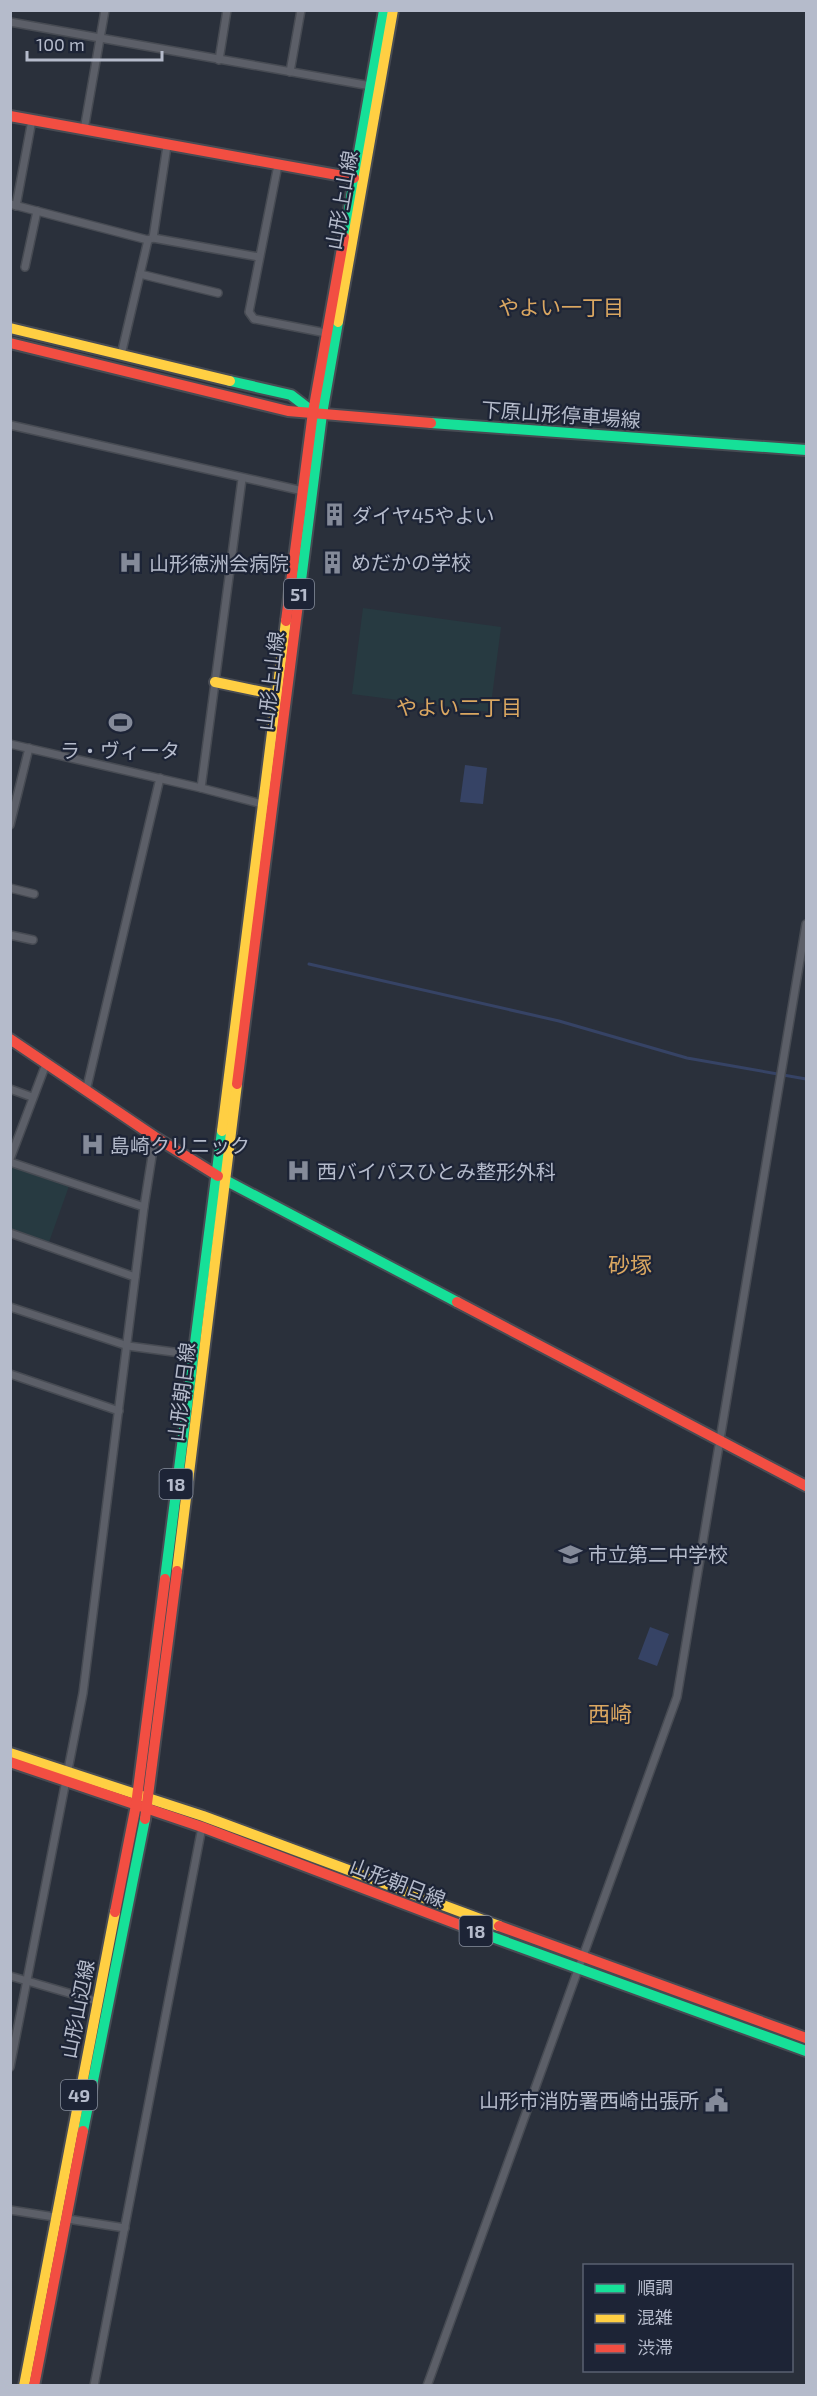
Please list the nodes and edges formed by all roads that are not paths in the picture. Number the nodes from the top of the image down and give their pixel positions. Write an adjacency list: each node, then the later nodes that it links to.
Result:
1 (105, 10): 7 (street)
2 (227, 10): 8 (street)
3 (301, 10): 9 (street)
4 (384, 10): 10 (main road, 山形上山線 / 51)
5 (393, 10): 28 (main road, 山形上山線 / 51)
6 (10, 22): 7 (street)
7 (101, 38): 8 (street); 13 (street)
8 (219, 60): 9 (street)
9 (290, 72): 10 (street)
10 (371, 86): 16 (main road, 山形上山線 / 51)
11 (10, 116): 12 (main road)
12 (32, 120): 13 (main road); 17 (street)
13 (84, 130): 14 (main road)
14 (167, 146): 15 (main road); 19 (street)
15 (278, 165): 16 (main road); 20 (street)
16 (354, 178): 25 (main road, 山形上山線 / 51)
17 (13, 205): 18 (street)
18 (37, 211): 19 (street); 21 (street)
19 (150, 239): 20 (street); 22 (street)
20 (259, 257): 25 (street)
21 (25, 267)
22 (140, 274): 23 (street); 27 (street)
23 (218, 293)
24 (10, 328): 27 (main road)
25 (326, 333): 28 (main road, 山形上山線 / 51)
26 (10, 343): 28 (main road, 下原山形停車場線)
27 (121, 355): 28 (main road)
28 (317, 413): 30 (main road, 下原山形停車場線); 32 (main road, 山形上山線 / 51); 54 (main road, 山形上山線 / 51)
29 (10, 425): 31 (street)
30 (807, 450)
31 (242, 479): 32 (street); 33 (street)
32 (303, 491): 34 (main road, 山形上山線 / 51)
33 (215, 682): 34 (main road); 38 (street)
34 (277, 695): 39 (main road, 山形上山線 / 51)
35 (10, 744): 36 (street)
36 (29, 748): 37 (street); 40 (street)
37 (160, 778): 38 (street); 49 (street)
38 (201, 788): 39 (street)
39 (262, 804): 53 (main road, 山形上山線 / 51)
40 (10, 825)
41 (10, 888): 42 (street)
42 (34, 894)
43 (807, 924): 63 (street)
44 (10, 934): 45 (street)
45 (33, 940)
46 (10, 1039): 47 (main road)
47 (46, 1064): 49 (main road); 50 (street)
48 (10, 1089): 50 (street)
49 (86, 1091): 51 (main road)
50 (32, 1097): 52 (street)
51 (155, 1137): 53 (main road); 55 (street)
52 (10, 1160): 55 (street)
53 (215, 1173): 54 (main road); 60 (main road, 山形朝日線 / 18)
54 (225, 1180): 60 (main road, 山形朝日線 / 18); 63 (main road)
55 (144, 1207): 57 (street)
56 (10, 1233): 57 (street)
57 (135, 1277): 59 (street)
58 (10, 1307): 59 (street)
59 (129, 1346): 60 (street); 62 (street)
60 (198, 1355): 68 (main road, 山形朝日線 / 18)
61 (10, 1374): 62 (street)
62 (119, 1411): 67 (street)
63 (720, 1440): 64 (main road); 70 (street)
64 (807, 1486)
65 (10, 1754): 67 (main road)
66 (10, 1762): 67 (main road)
67 (67, 1776): 68 (main road); 73 (street)
68 (142, 1802): 69 (main road, 山形朝日線 / 18); 70 (main road, 山形朝日線 / 18); 74 (main road, 山形山辺線 / 49); 79 (main road, 山形山辺線 / 49)
69 (202, 1827): 71 (main road, 山形朝日線 / 18); 80 (street)
70 (582, 1957): 71 (street); 75 (main road, 山形朝日線 / 18)
71 (579, 1970): 76 (main road, 山形朝日線 / 18); 84 (street)
72 (10, 1976): 73 (street)
73 (27, 1981): 74 (street); 77 (street)
74 (96, 2001): 79 (main road, 山形山辺線 / 49)
75 (807, 2038)
76 (807, 2051)
77 (10, 2067)
78 (10, 2210): 79 (street)
79 (62, 2217): 80 (street); 81 (main road, 山形山辺線 / 49); 82 (main road, 山形山辺線 / 49)
80 (125, 2228): 83 (street)
81 (24, 2385)
82 (34, 2385)
83 (94, 2385)
84 (427, 2385)

